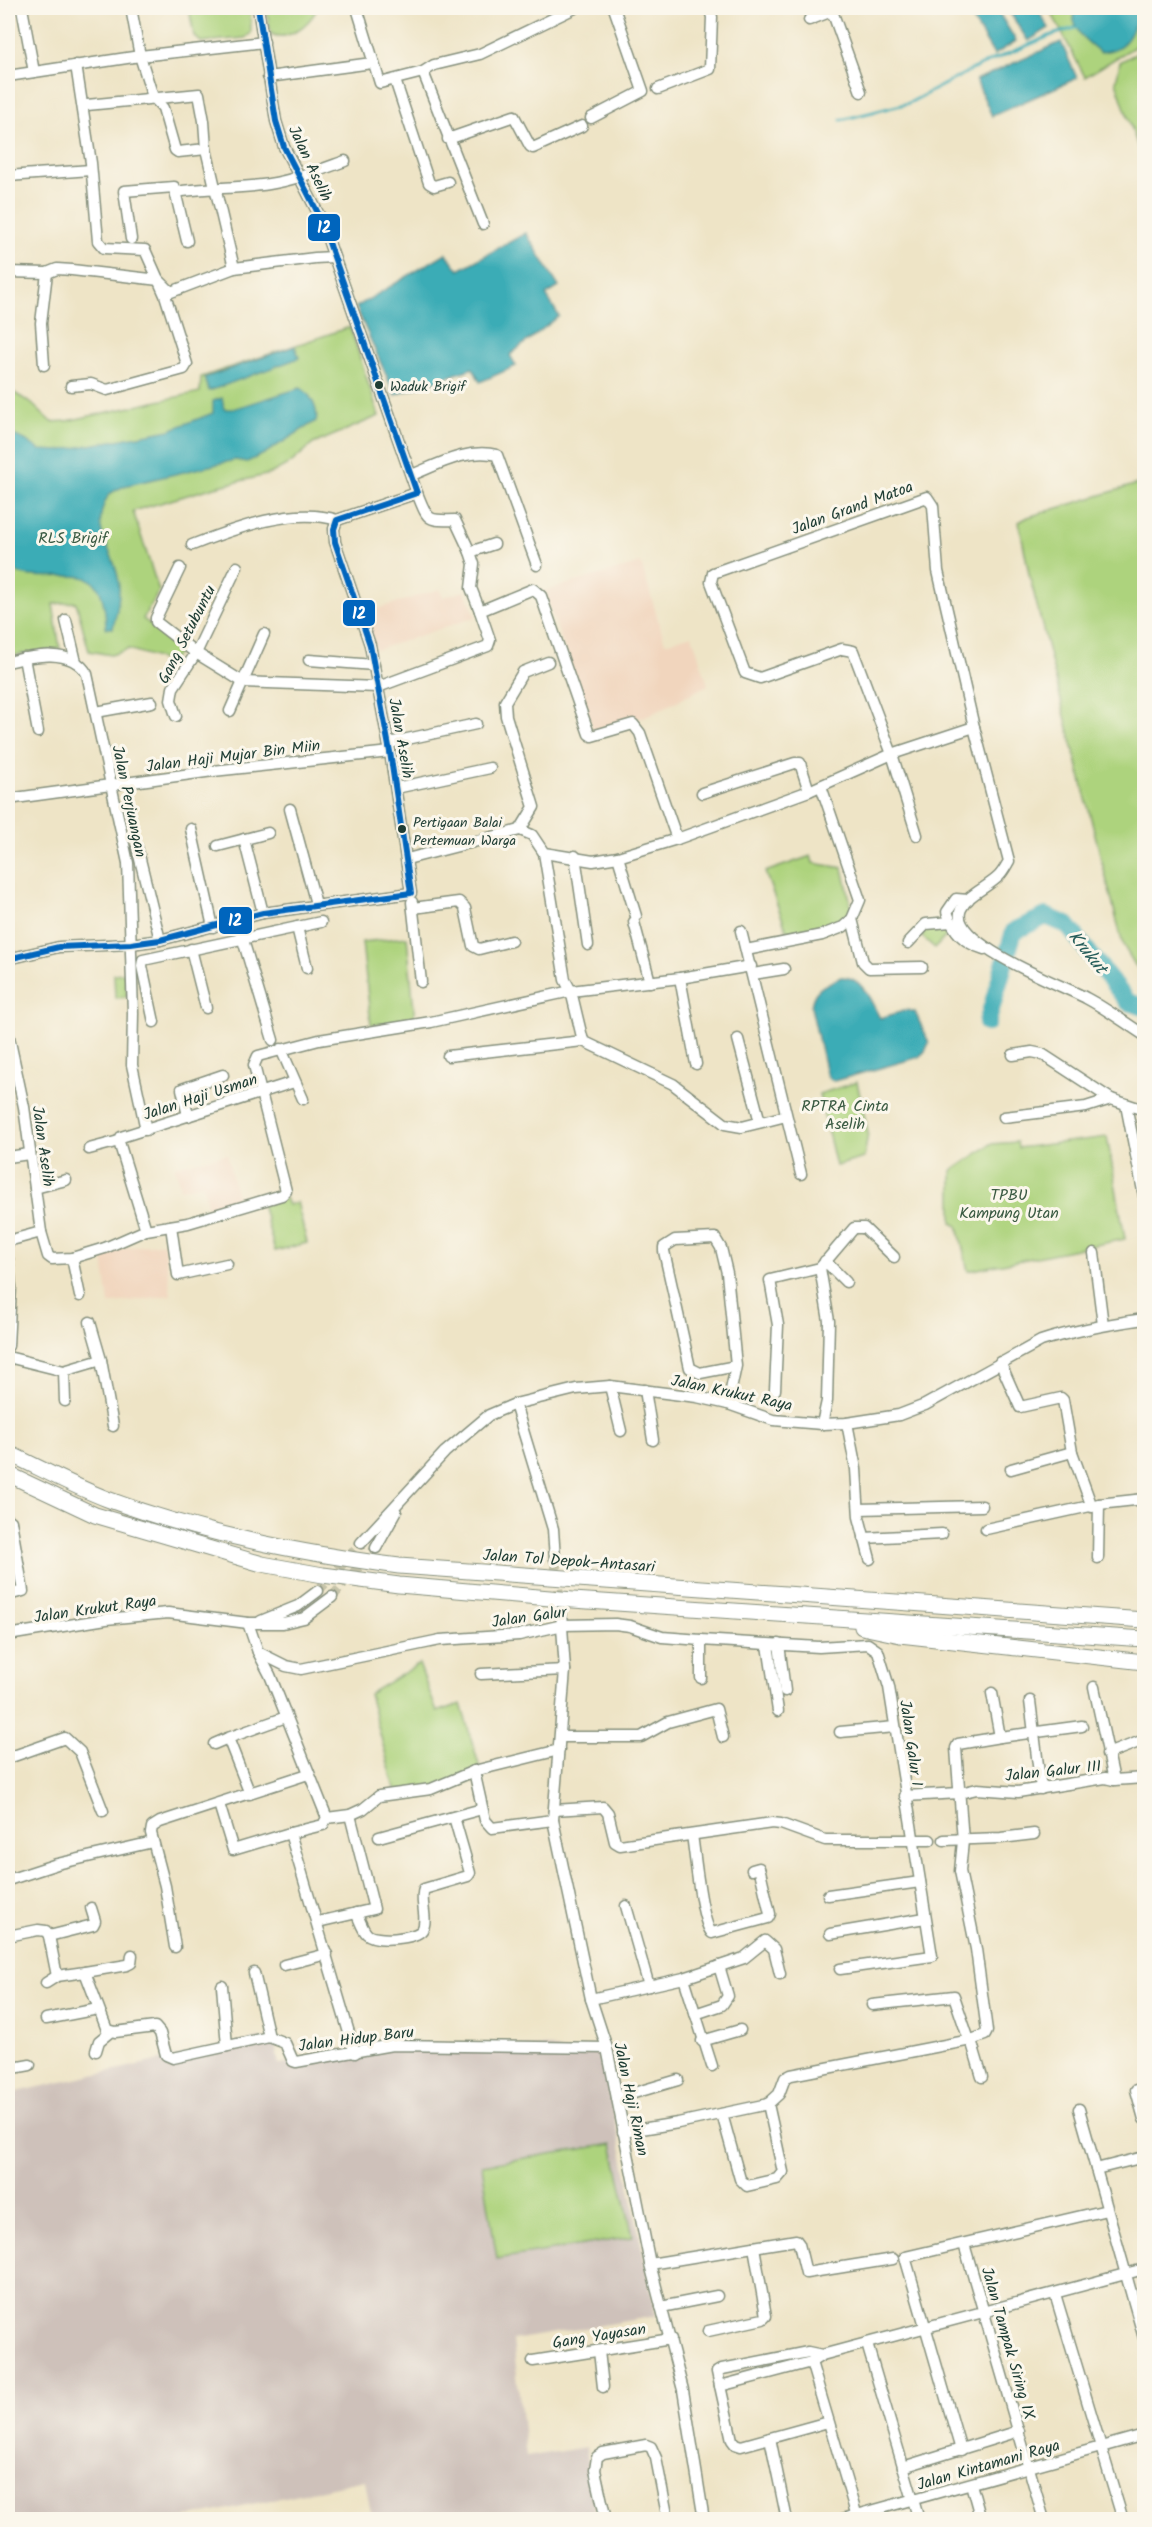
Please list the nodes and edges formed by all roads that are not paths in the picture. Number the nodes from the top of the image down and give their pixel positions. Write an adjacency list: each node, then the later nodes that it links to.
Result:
1 (22, 8): 14 (street)
2 (131, 8): 11 (street)
3 (258, 8): 10 (street, Jalan Aselih)
4 (357, 8): 12 (street)
5 (574, 8): 15 (street)
6 (614, 8): 23 (street)
7 (710, 8): 19 (street)
8 (831, 9): 9 (street); 20 (street)
9 (809, 20)
10 (264, 42): 11 (street); 17 (street, Jalan Aselih)
11 (140, 56): 13 (street); 21 (street)
12 (372, 63): 17 (street); 18 (street)
13 (76, 65): 14 (street); 28 (street)
14 (34, 72): 16 (street)
15 (423, 72): 18 (street); 25 (street)
16 (8, 76)
17 (268, 77): 30 (street, Jalan Aselih)
18 (395, 80): 31 (street)
19 (658, 89)
20 (861, 92)
21 (153, 98): 22 (street); 26 (street); 26 (street)
22 (87, 105)
23 (591, 118)
24 (582, 126): 25 (street)
25 (448, 139): 34 (street)
26 (206, 149): 32 (street)
27 (345, 161): 30 (street)
28 (91, 170): 29 (street); 41 (street)
29 (8, 176)
30 (300, 177): 32 (street); 37 (street, Jalan Aselih)
31 (448, 182)
32 (216, 187): 33 (street); 38 (street)
33 (175, 189): 35 (street); 36 (street)
34 (483, 224)
35 (131, 239)
36 (187, 241)
37 (333, 257): 38 (street); 44 (street, Jalan Aselih)
38 (234, 268): 41 (street)
39 (8, 272): 40 (street)
40 (47, 273): 41 (street); 42 (street)
41 (159, 280): 43 (street)
42 (44, 365)
43 (71, 386)
44 (412, 475): 45 (street, Jalan Aselih); 50 (street)
45 (417, 493): 46 (street); 49 (street, Jalan Aselih)
46 (337, 520): 48 (street); 62 (street, Jalan Aselih)
47 (494, 544): 49 (street)
48 (192, 545)
49 (470, 552): 53 (street)
50 (537, 565)
51 (237, 567): 56 (street, Gang Setubuntu)
52 (180, 568): 56 (street)
53 (480, 611): 64 (street); 87 (street)
54 (66, 620): 60 (street, Jalan Perjuangan)
55 (264, 634): 63 (street)
56 (196, 653): 63 (street); 68 (street, Gang Setubuntu)
57 (24, 658): 59 (street); 60 (street); 71 (street)
58 (309, 660): 62 (street)
59 (8, 662)
60 (76, 662): 67 (street, Jalan Perjuangan)
61 (548, 662): 83 (street)
62 (374, 665): 64 (street, Jalan Aselih)
63 (243, 682): 64 (street); 66 (street)
64 (378, 687): 72 (street, Jalan Aselih)
65 (152, 702): 67 (street)
66 (231, 711)
67 (96, 712): 75 (street, Jalan Perjuangan)
68 (176, 716)
69 (476, 724): 72 (street, Jalan Haji Mujar Bin Miin)
70 (974, 727): 73 (street); 73 (street, Jalan Grand Matoa); 95 (street, Jalan Grand Matoa)
71 (38, 732)
72 (389, 747): 75 (street, Jalan Haji Mujar Bin Miin); 77 (street, Jalan Aselih)
73 (892, 754): 76 (street); 85 (street, Jalan Grand Matoa)
74 (490, 768): 77 (street)
75 (110, 786): 80 (street, Jalan Haji Mujar Bin Miin); 110 (street, Jalan Perjuangan)
76 (821, 786): 78 (street); 99 (street)
77 (396, 788): 93 (street, Jalan Aselih)
78 (809, 791): 79 (street); 87 (street)
79 (702, 793)
80 (8, 799)
81 (290, 809): 96 (street)
82 (191, 829): 103 (street)
83 (520, 830): 90 (street); 93 (street)
84 (267, 832): 86 (street)
85 (917, 835)
86 (244, 839): 88 (street); 98 (street)
87 (677, 839): 92 (street)
88 (218, 846)
89 (137, 847): 107 (street)
90 (543, 853): 91 (street); 123 (street)
91 (575, 856): 92 (street); 111 (street)
92 (618, 857): 122 (street)
93 (407, 859): 94 (street, Jalan Aselih)
94 (411, 892): 96 (street); 97 (street, Jalan Aselih)
95 (968, 900): 102 (street, Jalan Grand Matoa); 114 (street)
96 (316, 904): 98 (street)
97 (413, 908): 108 (street); 121 (street, Jalan Aselih)
98 (263, 913): 100 (street)
99 (852, 919): 113 (street); 116 (street)
100 (237, 920): 103 (street); 106 (street)
101 (321, 922): 104 (street)
102 (951, 922): 109 (street); 114 (street)
103 (213, 927): 107 (street)
104 (297, 927): 106 (street); 117 (street)
105 (741, 932): 113 (street)
106 (242, 938): 112 (street); 130 (street)
107 (160, 940): 110 (street)
108 (511, 941)
109 (908, 943)
110 (131, 944): 115 (street); 145 (street, Jalan Perjuangan)
111 (588, 945)
112 (191, 949): 124 (street); 125 (street)
113 (746, 950): 119 (street)
114 (991, 951): 127 (street)
115 (8, 959)
116 (922, 967)
117 (307, 968)
118 (784, 969): 119 (street)
119 (752, 970): 120 (street); 142 (street)
120 (680, 978): 122 (street); 133 (street)
121 (421, 982)
122 (650, 982): 123 (street)
123 (571, 991): 129 (street); 130 (street)
124 (206, 1008)
125 (154, 1022)
126 (8, 1032): 148 (street, Jalan Aselih)
127 (1144, 1035)
128 (738, 1039): 144 (street)
129 (583, 1041): 132 (street); 144 (street)
130 (277, 1046): 135 (street); 136 (street)
131 (1013, 1055): 138 (street)
132 (448, 1056)
133 (696, 1064)
134 (223, 1075): 141 (street)
135 (294, 1082): 136 (street, Jalan Haji Usman); 137 (street)
136 (259, 1092): 141 (street, Jalan Haji Usman); 154 (street)
137 (303, 1099)
138 (1111, 1099): 139 (street); 143 (street)
139 (1126, 1106): 140 (street); 153 (street)
140 (1144, 1110)
141 (188, 1116): 145 (street, Jalan Haji Usman)
142 (786, 1116): 144 (street); 150 (street)
143 (1004, 1117)
144 (760, 1122)
145 (146, 1130): 146 (street, Jalan Haji Usman)
146 (119, 1141): 147 (street, Jalan Haji Usman); 155 (street)
147 (89, 1149)
148 (29, 1154): 149 (street); 152 (street, Jalan Aselih)
149 (8, 1157)
150 (801, 1174)
151 (66, 1180): 152 (street)
152 (35, 1188): 156 (street, Jalan Aselih)
153 (1144, 1196)
154 (171, 1226): 155 (street); 162 (street)
155 (146, 1230): 160 (street)
156 (41, 1232): 157 (street); 160 (street, Jalan Aselih)
157 (8, 1241)
158 (1094, 1253): 169 (street)
159 (894, 1257): 163 (street)
160 (72, 1258): 165 (street)
161 (8, 1259): 166 (street)
162 (227, 1264)
163 (822, 1264): 164 (street); 178 (street); 183 (street)
164 (846, 1282)
165 (80, 1296)
166 (9, 1302): 170 (street)
167 (1144, 1319): 169 (street, Jalan Krukut Raya)
168 (90, 1322): 172 (street)
169 (1103, 1325): 173 (street, Jalan Krukut Raya)
170 (8, 1346)
171 (8, 1357): 175 (street)
172 (101, 1360): 175 (street); 184 (street)
173 (1000, 1362): 182 (street, Jalan Krukut Raya); 187 (street)
174 (736, 1366): 174 (street); 181 (street)
175 (64, 1371): 179 (street)
176 (610, 1386): 177 (street, Jalan Krukut Raya); 180 (street, Jalan Krukut Raya); 185 (street)
177 (645, 1390): 181 (street, Jalan Krukut Raya); 186 (street)
178 (775, 1390)
179 (64, 1401)
180 (515, 1404): 191 (street, Jalan Krukut Raya); 203 (street)
181 (728, 1404): 183 (street, Jalan Krukut Raya)
182 (848, 1423): 183 (street, Jalan Krukut Raya); 195 (street)
183 (822, 1424)
184 (113, 1426)
185 (621, 1431)
186 (653, 1440)
187 (1072, 1452): 189 (street); 193 (street)
188 (8, 1453): 210 (highway, Jalan Tol Depok–Antasari)
189 (1011, 1469)
190 (8, 1474): 209 (highway)
191 (404, 1499): 200 (street, Jalan Krukut Raya); 201 (street, Jalan Krukut Raya)
192 (1144, 1499): 193 (street)
193 (1095, 1505): 197 (street); 202 (street)
194 (982, 1506): 195 (street)
195 (859, 1509): 199 (street)
196 (10, 1521): 206 (street)
197 (986, 1529)
198 (942, 1534): 199 (street)
199 (864, 1538): 204 (street)
200 (361, 1542)
201 (376, 1548)
202 (1098, 1557)
203 (555, 1559)
204 (870, 1559)
205 (318, 1591): 211 (street, Jalan Krukut Raya)
206 (8, 1595)
207 (332, 1597): 211 (street, Jalan Krukut Raya)
208 (561, 1612): 212 (street, Jalan Haji Riman)
209 (806, 1615): 214 (highway); 219 (highway)
210 (1144, 1620)
211 (253, 1622): 213 (street, Jalan Krukut Raya); 218 (street)
212 (563, 1624): 215 (street, Jalan Galur); 218 (street, Jalan Galur); 220 (street, Jalan Haji Riman)
213 (8, 1635)
214 (1144, 1639)
215 (701, 1640): 216 (street, Jalan Galur); 222 (street)
216 (774, 1644): 217 (street, Jalan Galur); 224 (street); 227 (street)
217 (878, 1651): 230 (street, Jalan Galur I)
218 (258, 1652): 228 (street)
219 (1144, 1662)
220 (565, 1670): 221 (street); 233 (street, Jalan Haji Riman)
221 (481, 1674)
222 (701, 1678)
223 (1094, 1687): 240 (street)
224 (785, 1690)
225 (992, 1693): 235 (street)
226 (1030, 1701): 232 (street)
227 (778, 1711)
228 (286, 1717): 236 (street); 243 (street)
229 (1082, 1726): 232 (street)
230 (895, 1727): 231 (street); 249 (street, Jalan Galur I)
231 (840, 1732)
232 (1036, 1732): 235 (street); 246 (street)
233 (561, 1737): 234 (street); 239 (street, Jalan Haji Riman)
234 (723, 1737)
235 (1000, 1737): 247 (street)
236 (228, 1738): 238 (street); 248 (street)
237 (1144, 1740): 240 (street)
238 (214, 1744)
239 (560, 1750): 242 (street); 254 (street, Jalan Haji Riman)
240 (1107, 1754): 245 (street)
241 (8, 1758): 252 (street)
242 (474, 1771): 251 (street); 253 (street)
243 (308, 1774): 248 (street); 256 (street)
244 (1144, 1778): 245 (street, Jalan Galur III)
245 (1114, 1780): 246 (street, Jalan Galur III)
246 (1041, 1789): 247 (street, Jalan Galur III)
247 (960, 1793): 249 (street, Jalan Galur III); 264 (street)
248 (250, 1794): 250 (street)
249 (905, 1796): 261 (street, Jalan Galur I)
250 (219, 1804): 257 (street); 265 (street)
251 (482, 1809): 254 (street); 255 (street)
252 (103, 1811)
253 (350, 1815): 256 (street); 272 (street)
254 (554, 1815): 259 (street); 292 (street, Jalan Haji Riman)
255 (454, 1817): 260 (street); 272 (street)
256 (327, 1818): 257 (street)
257 (290, 1833): 274 (street)
258 (1034, 1834): 264 (street)
259 (692, 1835): 261 (street); 266 (street)
260 (379, 1837)
261 (912, 1840): 262 (street); 268 (street, Jalan Galur I)
262 (930, 1840)
263 (944, 1840): 264 (street)
264 (963, 1840): 300 (street)
265 (153, 1842): 267 (street); 278 (street)
266 (752, 1870)
267 (8, 1880)
268 (920, 1882): 269 (street); 273 (street, Jalan Galur I)
269 (828, 1895)
270 (626, 1906): 291 (street)
271 (91, 1908): 277 (street)
272 (356, 1913): 274 (street)
273 (925, 1918): 275 (street); 283 (street, Jalan Galur I)
274 (318, 1922): 279 (street)
275 (830, 1934)
276 (8, 1936): 277 (street)
277 (49, 1936): 287 (street)
278 (175, 1947)
279 (327, 1954): 281 (street); 305 (street)
280 (132, 1955): 284 (street)
281 (284, 1965)
282 (719, 1966): 286 (street); 288 (street); 295 (street)
283 (840, 1969)
284 (85, 1972): 287 (street); 294 (street)
285 (254, 1973): 299 (street)
286 (780, 1974)
287 (57, 1976): 289 (street)
288 (684, 1978): 291 (street); 295 (street)
289 (46, 1983)
290 (222, 1986): 302 (street)
291 (649, 1986): 292 (street)
292 (591, 1999): 303 (street, Jalan Haji Riman)
293 (872, 2005): 300 (street)
294 (98, 2009): 296 (street); 298 (street)
295 (695, 2014): 301 (street)
296 (46, 2019)
297 (740, 2030): 301 (street)
298 (110, 2032): 302 (street); 304 (street)
299 (268, 2037): 302 (street); 305 (street, Jalan Hidup Baru)
300 (970, 2040): 309 (street); 313 (street)
301 (702, 2041): 307 (street)
302 (227, 2046)
303 (607, 2048): 305 (street, Jalan Hidup Baru); 312 (street, Jalan Haji Riman)
304 (96, 2051)
305 (355, 2053)
306 (30, 2065): 308 (street)
307 (712, 2066)
308 (8, 2069)
309 (982, 2077)
310 (678, 2080): 312 (street)
311 (1136, 2090): 316 (street)
312 (617, 2098): 317 (street, Jalan Haji Riman)
313 (768, 2104): 315 (street); 315 (street)
314 (1079, 2109): 319 (street)
315 (722, 2114): 317 (street)
316 (1144, 2119)
317 (623, 2132): 324 (street, Jalan Haji Riman)
318 (1144, 2157): 319 (street)
319 (1096, 2169): 320 (street)
320 (1107, 2210): 321 (street); 326 (street)
321 (964, 2244): 330 (street, Jalan Tampak Siring IX); 331 (street)
322 (754, 2247): 323 (street); 324 (street); 332 (street)
323 (893, 2259)
324 (650, 2264): 329 (street, Jalan Haji Riman)
325 (1144, 2269): 326 (street)
326 (1127, 2275): 327 (street); 333 (street)
327 (1055, 2295): 330 (street); 346 (street)
328 (717, 2296): 329 (street)
329 (661, 2307): 334 (street, Jalan Haji Riman)
330 (986, 2312): 331 (street); 343 (street, Jalan Tampak Siring IX)
331 (926, 2328): 335 (street); 347 (street)
332 (708, 2331)
333 (1144, 2338)
334 (671, 2339): 336 (street, Gang Yayasan); 355 (street, Jalan Haji Riman)
335 (867, 2344): 337 (street); 348 (street)
336 (599, 2351): 338 (street, Gang Yayasan); 341 (street)
337 (822, 2355): 339 (street); 340 (street)
338 (533, 2361)
339 (811, 2362): 340 (street); 342 (street)
340 (720, 2386): 345 (street)
341 (603, 2387)
342 (828, 2422): 345 (street); 352 (street)
343 (1019, 2432): 347 (street); 349 (street, Jalan Tampak Siring IX)
344 (1144, 2435): 346 (street, Jalan Kintamani Raya)
345 (770, 2438): 356 (street)
346 (1101, 2448): 349 (street, Jalan Kintamani Raya); 361 (street)
347 (961, 2450): 348 (street)
348 (903, 2467): 351 (street)
349 (1030, 2468): 350 (street, Jalan Kintamani Raya); 360 (street, Jalan Tampak Siring IX)
350 (971, 2484): 351 (street, Jalan Kintamani Raya); 359 (street)
351 (914, 2500): 352 (street, Jalan Kintamani Raya); 358 (street)
352 (857, 2517): 357 (street, Jalan Kintamani Raya)
353 (606, 2520): 354 (street)
354 (668, 2520)
355 (704, 2520)
356 (787, 2520)
357 (839, 2520)
358 (919, 2520)
359 (981, 2520)
360 (1044, 2520)
361 (1122, 2520)

